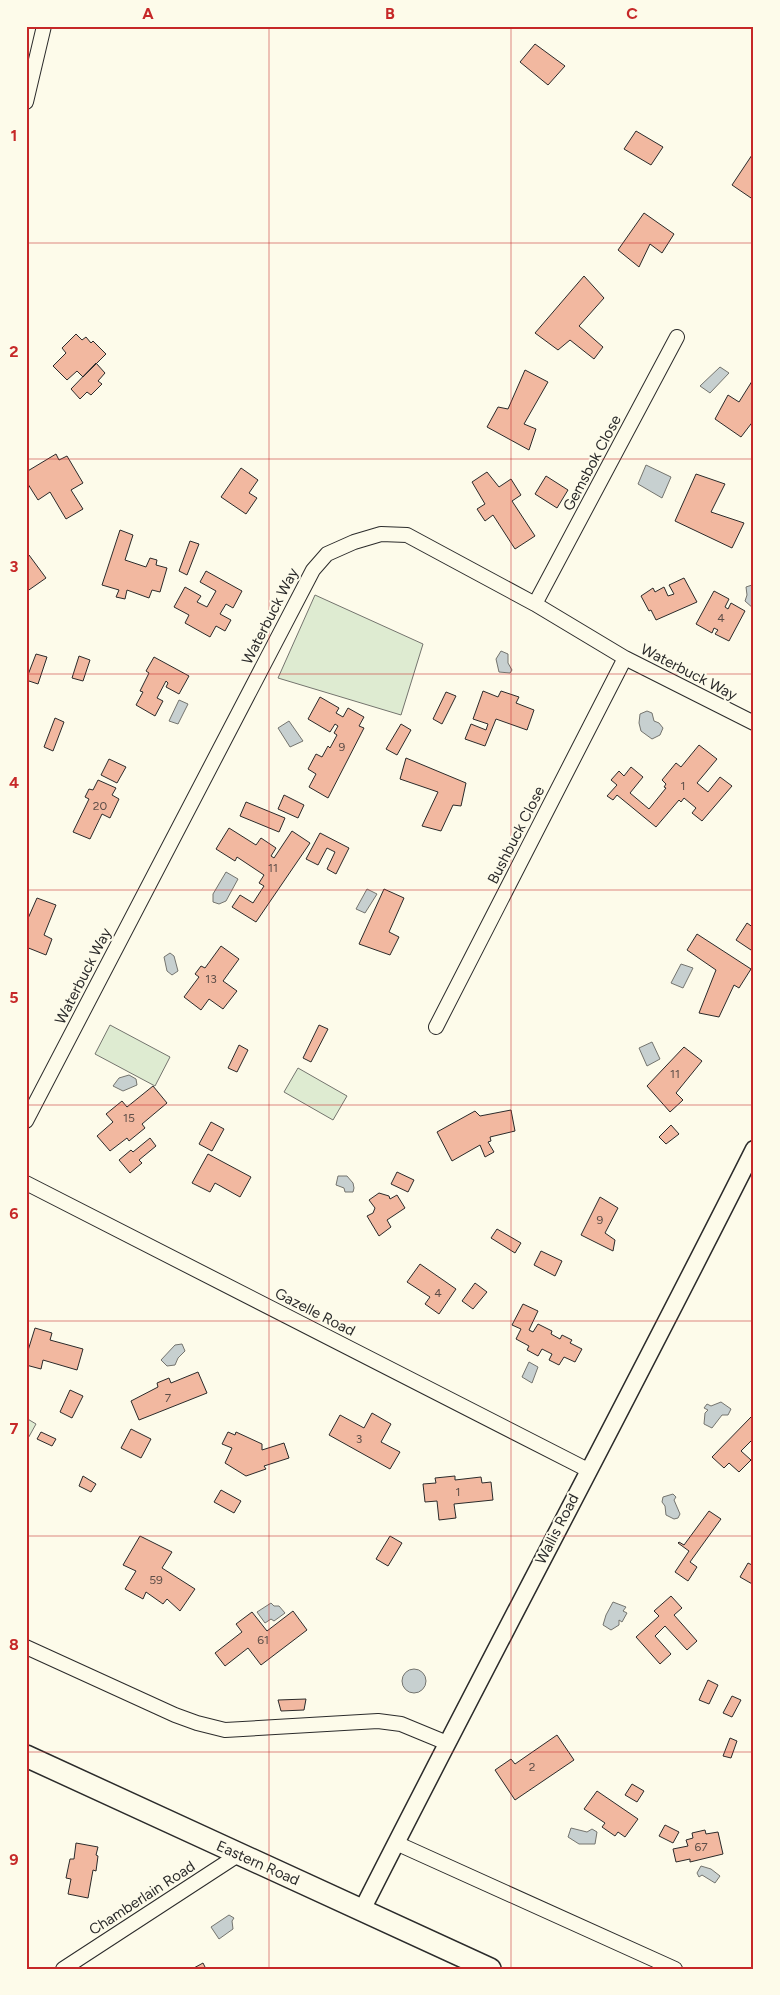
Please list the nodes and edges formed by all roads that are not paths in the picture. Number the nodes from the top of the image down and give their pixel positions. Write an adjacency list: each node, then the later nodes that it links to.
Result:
1 (44, 26): 2 (street)
2 (26, 102)
3 (677, 336): 4 (street, Gemsbok Close)
4 (535, 604): 5 (street, Waterbuck Way); 8 (street, Waterbuck Way)
5 (625, 658): 6 (street, Waterbuck Way); 7 (street, Bushbuck Close)
6 (754, 723)
7 (436, 1027)
8 (26, 1121)
9 (754, 1149): 11 (street, Wallis Road)
10 (26, 1183): 11 (street, Gazelle Road)
11 (588, 1470): 13 (street, Wallis Road)
12 (26, 1647): 13 (street)
13 (447, 1742): 15 (street, Wallis Road)
14 (26, 1756): 16 (main road, Eastern Road)
15 (396, 1843): 17 (street, Wallis Road); 20 (street)
16 (238, 1855): 17 (main road, Eastern Road); 18 (street, Chamberlain Road)
17 (362, 1910): 19 (main road, Eastern Road)
18 (63, 1969)
19 (490, 1969)
20 (675, 1969)

